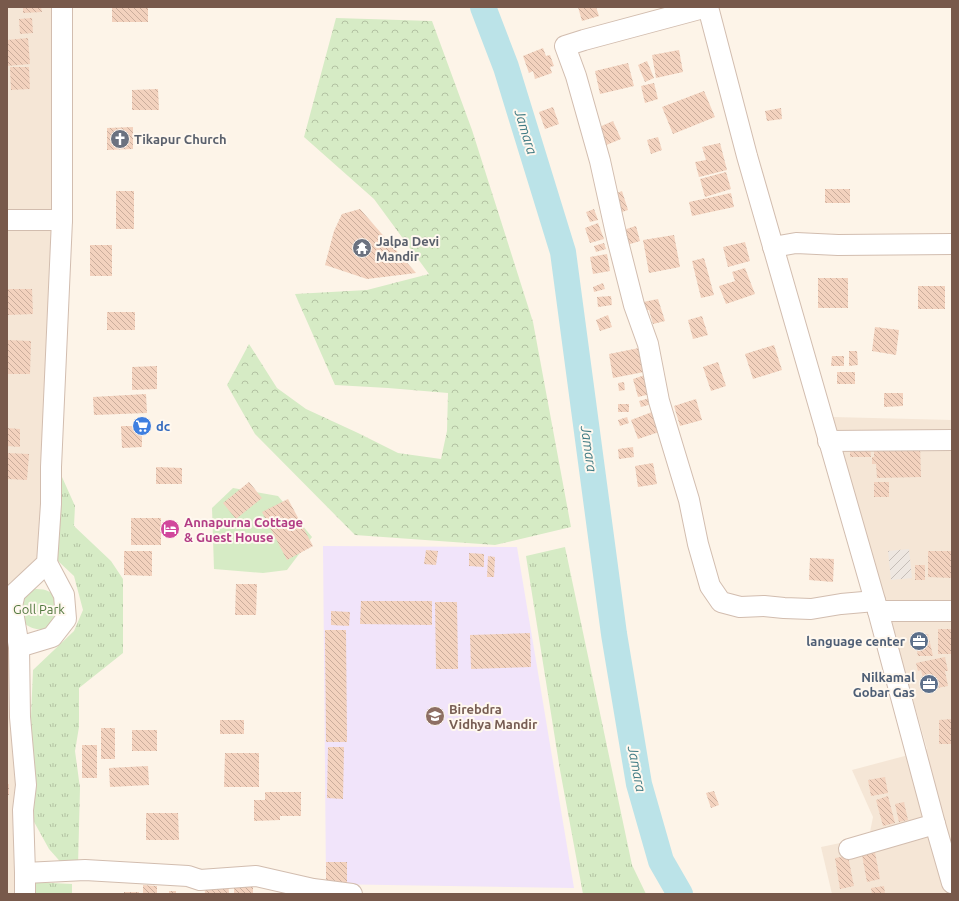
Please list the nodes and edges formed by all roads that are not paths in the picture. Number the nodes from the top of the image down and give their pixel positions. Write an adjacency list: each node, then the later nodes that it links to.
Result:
1 (62, 7): 4 (street)
2 (708, 7): 6 (street); 11 (street)
3 (7, 220): 4 (street)
4 (62, 220): 9 (street)
5 (952, 244): 6 (street)
6 (773, 247): 7 (street)
7 (828, 440): 8 (street); 11 (street)
8 (952, 440)
9 (47, 564): 10 (street); 13 (street)
10 (11, 593): 13 (street)
11 (877, 606): 12 (street); 15 (street)
12 (952, 611)
13 (19, 647): 14 (street)
14 (15, 810): 17 (street)
15 (935, 824): 16 (street); 18 (street)
16 (849, 848)
17 (25, 872): 19 (street); 20 (street)
18 (952, 883)
19 (25, 894)
20 (352, 894)

